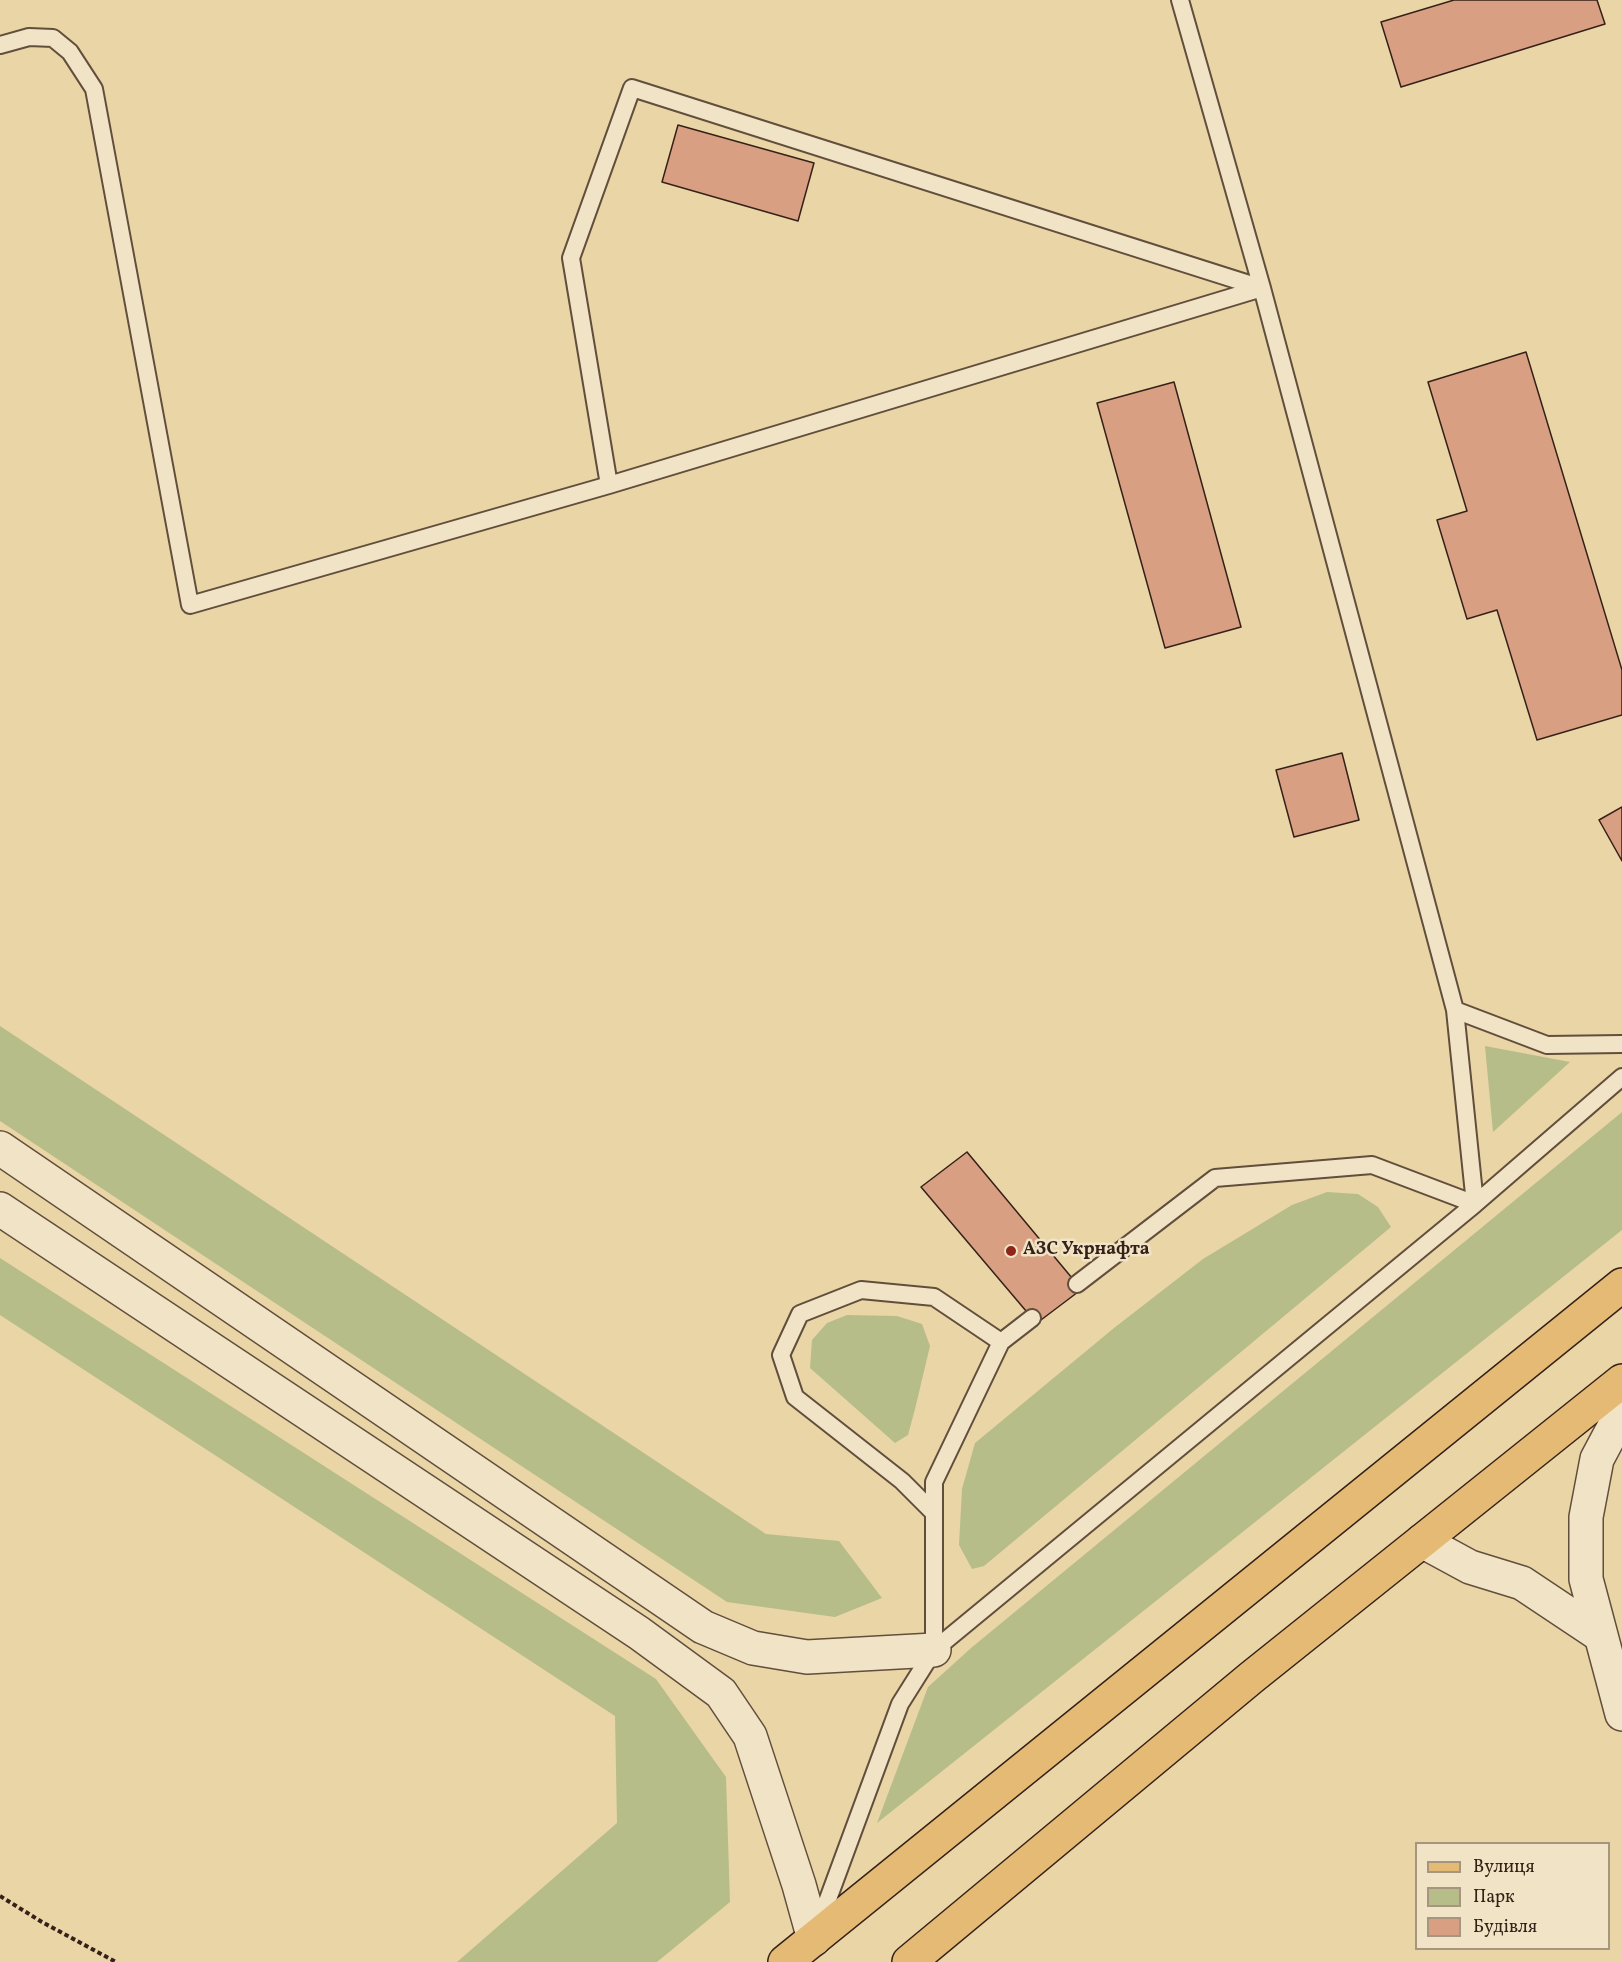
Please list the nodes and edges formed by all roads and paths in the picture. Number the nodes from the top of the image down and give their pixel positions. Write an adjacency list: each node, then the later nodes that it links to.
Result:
1 (1180, 0): 3 (lane)
2 (0, 45): 4 (lane)
3 (1262, 288): 4 (lane); 4 (lane); 5 (lane)
4 (609, 485)
5 (1455, 1010): 6 (lane); 9 (lane)
6 (1622, 1044)
7 (1622, 1077): 9 (lane)
8 (0, 1148): 20 (street)
9 (1475, 1204): 11 (lane); 20 (lane)
10 (0, 1209): 23 (street)
11 (1077, 1284)
12 (1622, 1285): 23 (main road)
13 (1032, 1318): 14 (lane)
14 (1001, 1342): 17 (lane); 17 (lane)
15 (1622, 1381): 18 (main road)
16 (1622, 1412): 19 (street)
17 (934, 1513): 20 (lane)
18 (1422, 1541): 19 (street); 26 (main road)
19 (1600, 1635): 21 (street)
20 (934, 1650): 23 (lane)
21 (1622, 1714)
22 (0, 1896): 24 (path)
23 (814, 1939): 25 (main road)
24 (116, 1962)
25 (785, 1962)
26 (909, 1962)

